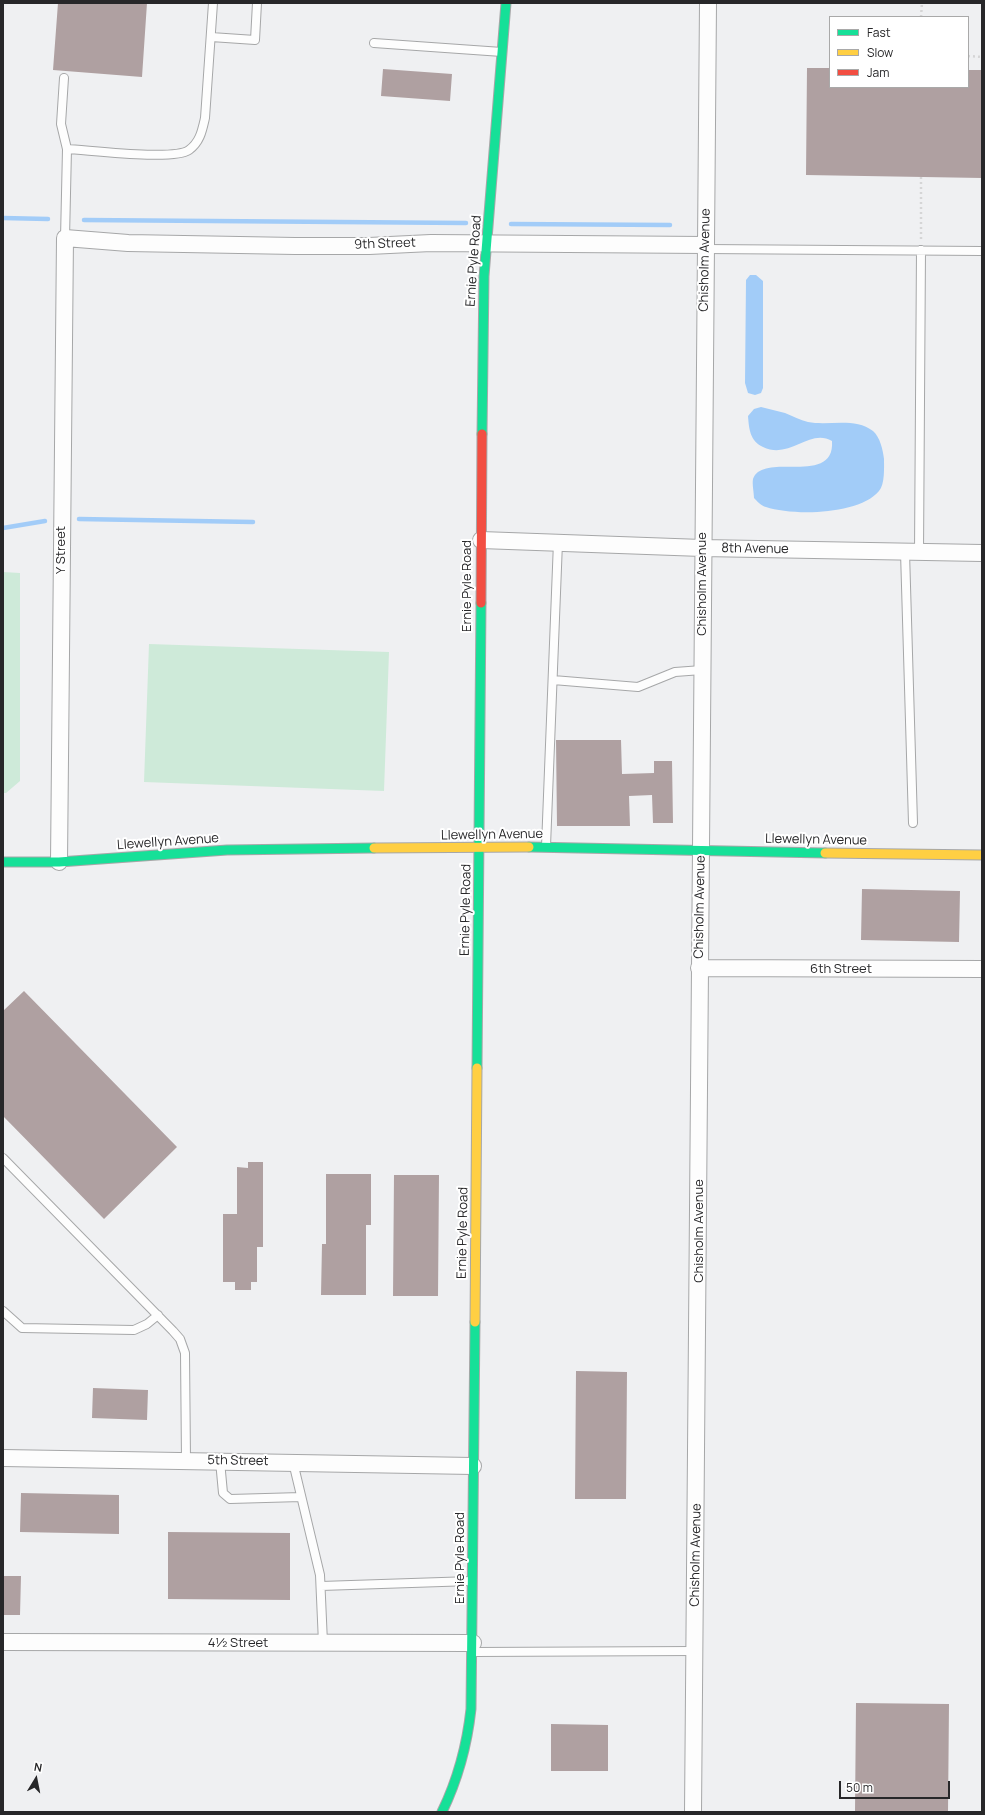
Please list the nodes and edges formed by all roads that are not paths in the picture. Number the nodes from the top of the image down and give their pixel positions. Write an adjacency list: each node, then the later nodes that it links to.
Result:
1 (213, 3): 5 (lane)
2 (257, 3): 5 (lane)
3 (506, 3): 7 (street, Ernie Pyle Road)
4 (708, 3): 12 (street, Chisholm Avenue)
5 (211, 38): 9 (lane)
6 (374, 43): 7 (lane)
7 (503, 52): 11 (street, Ernie Pyle Road)
8 (64, 78): 9 (lane)
9 (67, 149): 10 (lane)
10 (65, 238): 11 (street, 9th Street); 28 (street, Y Street)
11 (487, 243): 12 (street, 9th Street); 15 (street, Ernie Pyle Road)
12 (705, 246): 13 (lane); 17 (street, Chisholm Avenue)
13 (921, 250): 14 (lane); 18 (lane)
14 (982, 251)
15 (481, 540): 16 (street, 8th Avenue); 24 (street, Ernie Pyle Road)
16 (558, 542): 17 (street, 8th Avenue); 21 (lane)
17 (702, 548): 18 (street, 8th Avenue); 20 (street, Chisholm Avenue)
18 (912, 552): 19 (street, 8th Avenue); 22 (lane)
19 (982, 552)
20 (702, 670): 21 (lane); 25 (street, Chisholm Avenue)
21 (553, 680): 23 (lane)
22 (913, 823)
23 (546, 847): 24 (street, Llewellyn Avenue); 25 (street, Llewellyn Avenue)
24 (480, 848): 28 (street, Llewellyn Avenue); 38 (street, Ernie Pyle Road)
25 (701, 851): 26 (street, Llewellyn Avenue); 29 (street, Chisholm Avenue)
26 (982, 855)
27 (3, 862): 28 (street, Llewellyn Avenue)
28 (59, 862)
29 (699, 968): 30 (street, 6th Street); 45 (street, Chisholm Avenue)
30 (982, 969)
31 (3, 1158): 33 (lane)
32 (3, 1311): 33 (lane)
33 (158, 1314): 35 (lane)
34 (3, 1458): 35 (street, 5th Street)
35 (186, 1460): 36 (street, 5th Street)
36 (220, 1461): 37 (street, 5th Street); 39 (lane)
37 (293, 1462): 38 (street, 5th Street); 39 (lane)
38 (473, 1466): 40 (street, Ernie Pyle Road)
39 (301, 1497): 41 (lane)
40 (473, 1581): 41 (lane); 44 (street, Ernie Pyle Road)
41 (321, 1586): 43 (lane)
42 (3, 1642): 43 (street, 4½ Street)
43 (323, 1643): 44 (street, 4½ Street)
44 (473, 1647): 45 (lane); 46 (street, Ernie Pyle Road)
45 (695, 1651): 47 (street, Chisholm Avenue)
46 (442, 1812)
47 (693, 1812)

